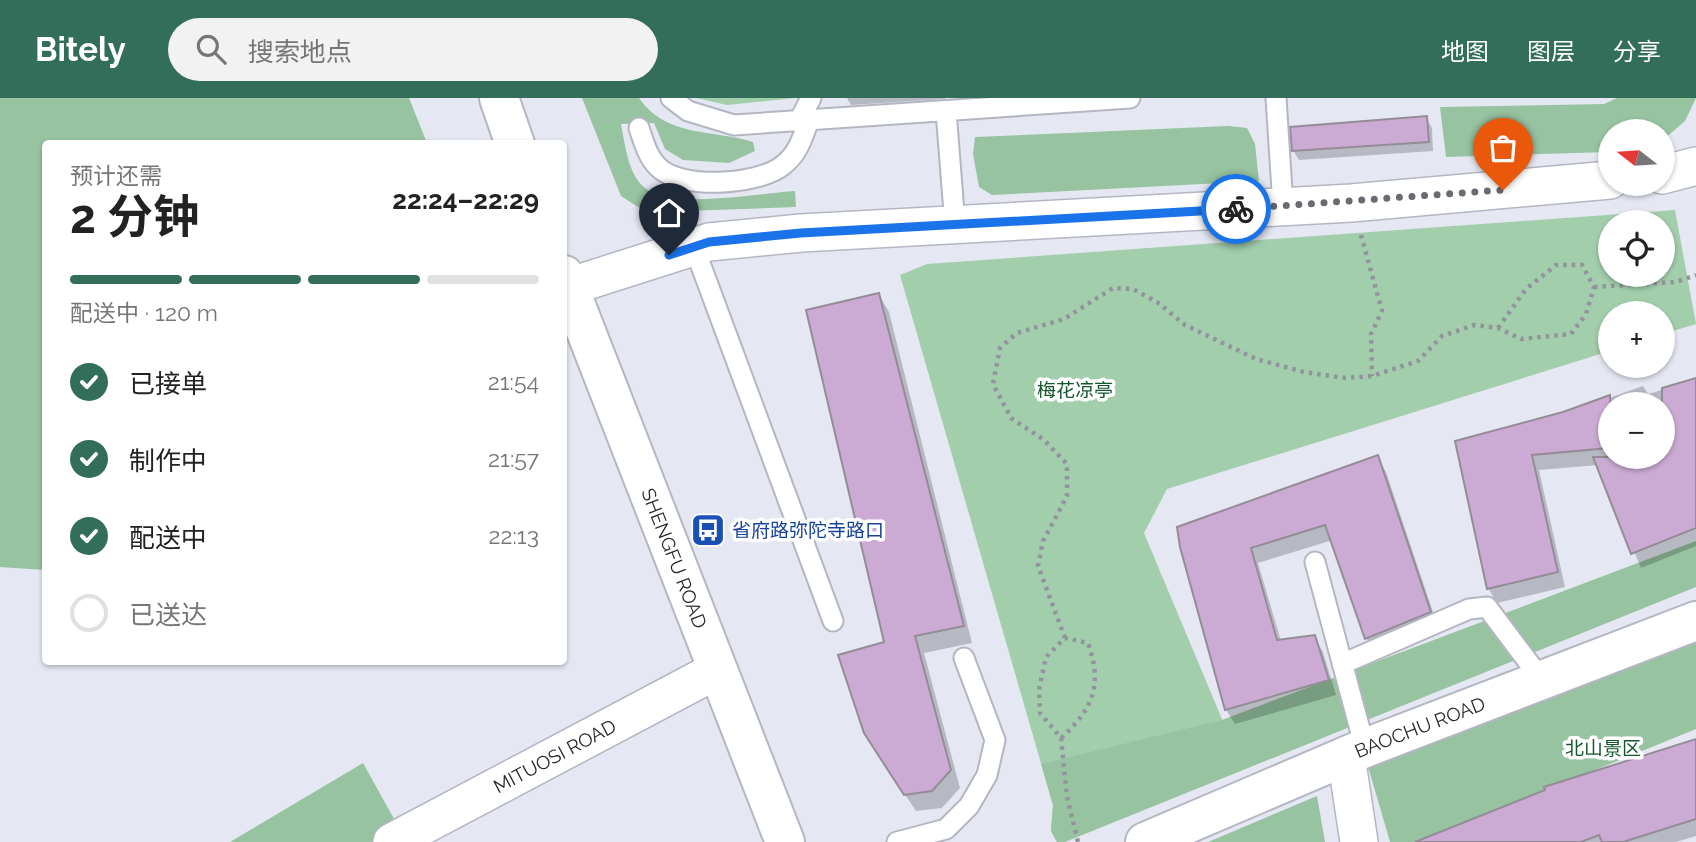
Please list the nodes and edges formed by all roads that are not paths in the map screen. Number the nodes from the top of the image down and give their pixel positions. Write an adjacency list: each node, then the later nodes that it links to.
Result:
1 (499, 98): 11 (street)
2 (671, 98): 9 (lane)
3 (811, 98): 9 (lane)
4 (1130, 98): 6 (lane)
5 (1276, 98): 15 (lane)
6 (1098, 99): 7 (lane)
7 (998, 102): 8 (lane)
8 (946, 111): 9 (lane); 16 (lane)
9 (804, 121): 10 (lane)
10 (639, 128)
11 (515, 140)
12 (1696, 166): 13 (street)
13 (1675, 172)
14 (1598, 181): 15 (street)
15 (1283, 206): 16 (street)
16 (955, 225): 17 (street)
17 (694, 247): 18 (street); 21 (lane)
18 (567, 281)
19 (567, 284): 25 (street, SHENGFU ROAD)
20 (1315, 562): 24 (lane)
21 (832, 621)
22 (1696, 621): 26 (street, BAOCHU ROAD)
23 (964, 658): 30 (lane)
24 (1342, 664): 26 (lane); 27 (lane)
25 (717, 670): 28 (street, MITUOSI ROAD); 29 (street, SHENGFU ROAD)
26 (1541, 679): 27 (street, BAOCHU ROAD)
27 (1356, 752): 31 (street, BAOCHU ROAD); 32 (street)
28 (392, 842)
29 (785, 842)
30 (897, 842)
31 (1145, 842)
32 (1359, 842)

